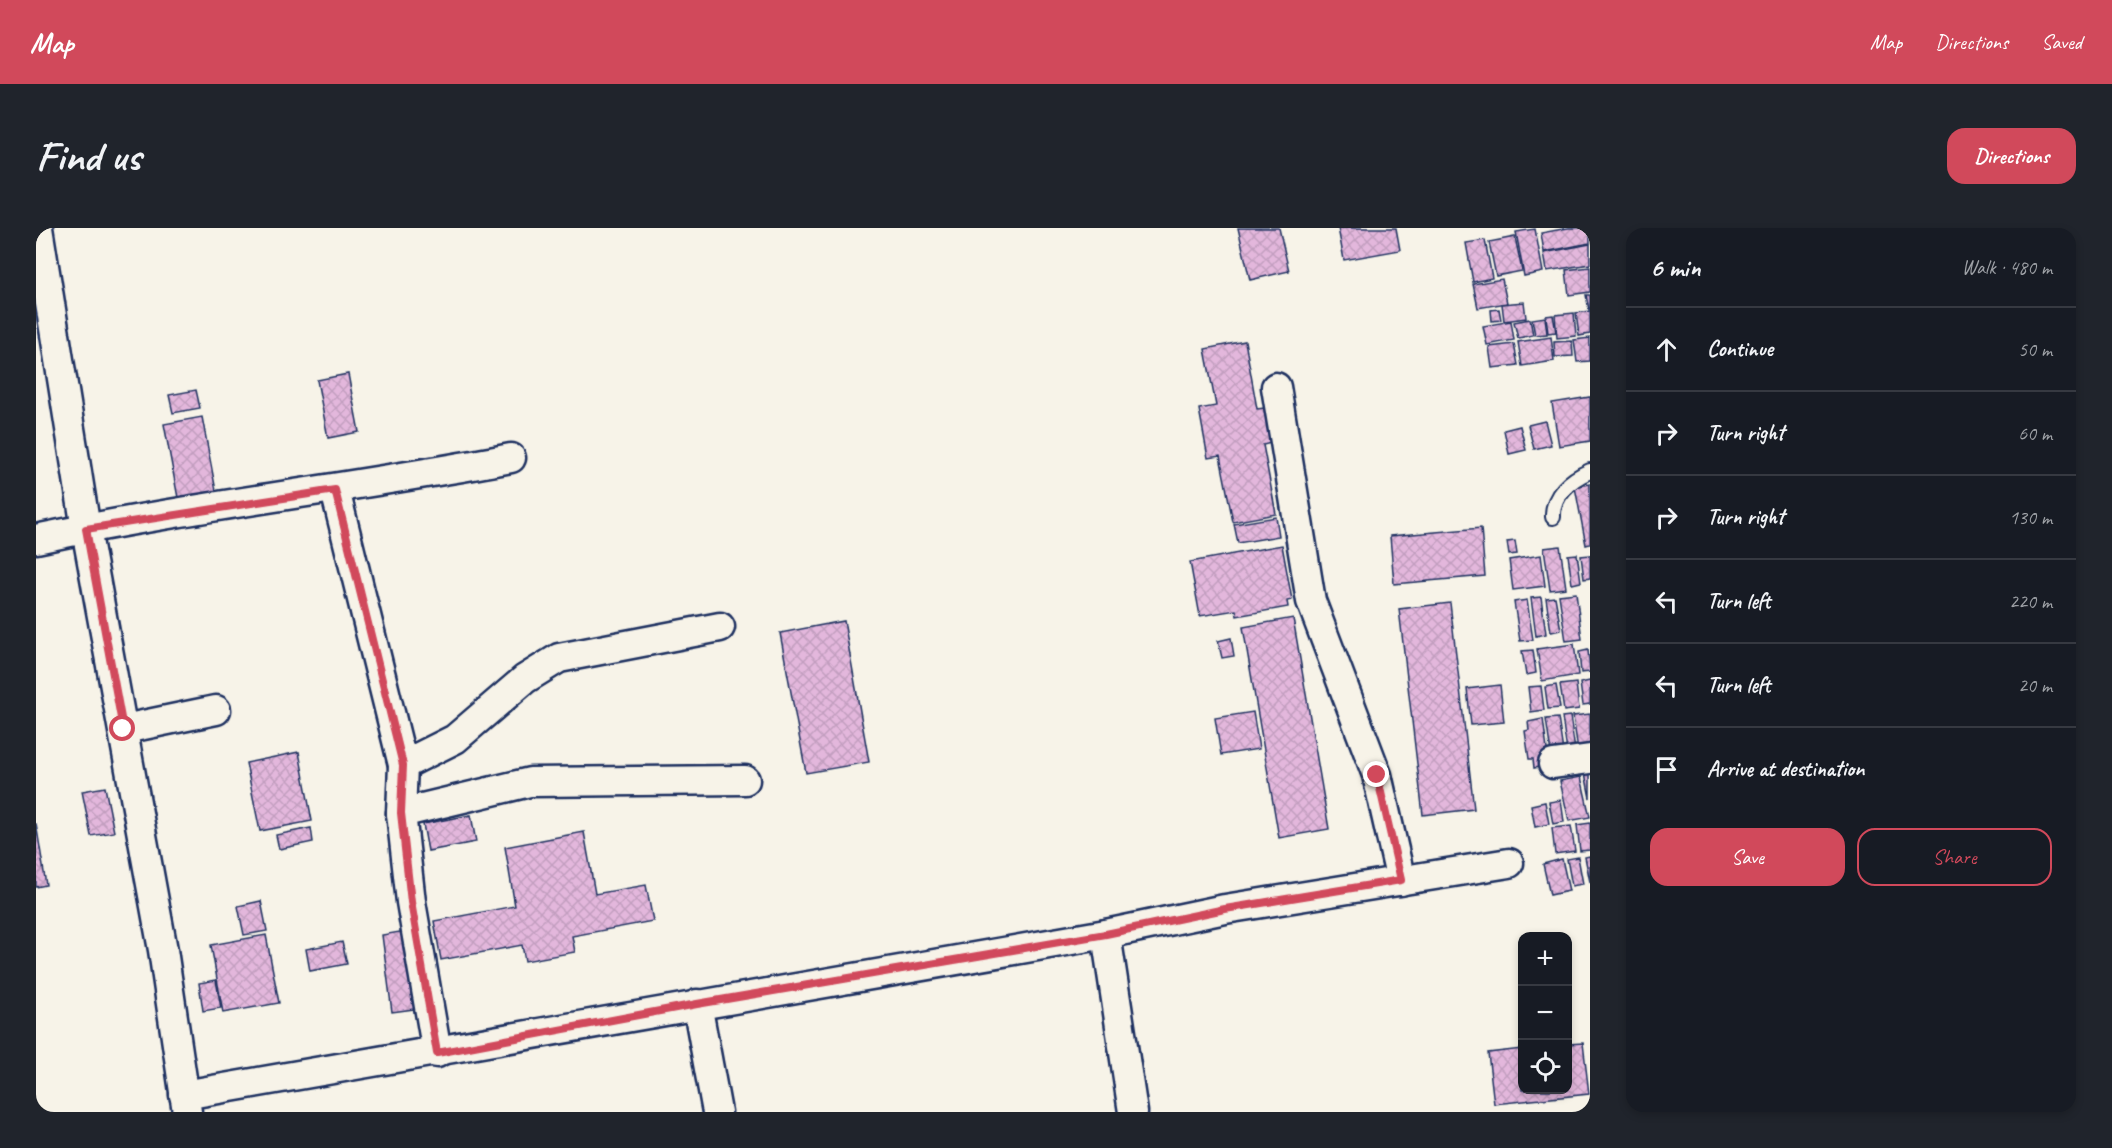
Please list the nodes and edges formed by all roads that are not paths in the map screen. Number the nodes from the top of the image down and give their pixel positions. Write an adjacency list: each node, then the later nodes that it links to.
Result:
1 (38, 228): 7 (street)
2 (1276, 387): 18 (street)
3 (511, 458): 5 (street)
4 (1590, 471): 6 (lane)
5 (335, 490): 7 (street); 14 (street)
6 (1553, 517)
7 (86, 529): 8 (street); 11 (street)
8 (36, 539)
9 (720, 627): 14 (street)
10 (216, 710): 11 (street)
11 (123, 729): 22 (street)
12 (1590, 759): 13 (street)
13 (1553, 764)
14 (403, 765): 16 (street)
15 (745, 780): 16 (street)
16 (401, 813): 21 (street)
17 (1509, 863): 18 (street)
18 (1401, 880): 19 (street)
19 (1106, 934): 20 (street); 24 (street)
20 (697, 1004): 21 (street); 23 (street)
21 (437, 1053): 22 (street)
22 (185, 1104)
23 (717, 1112)
24 (1133, 1112)

